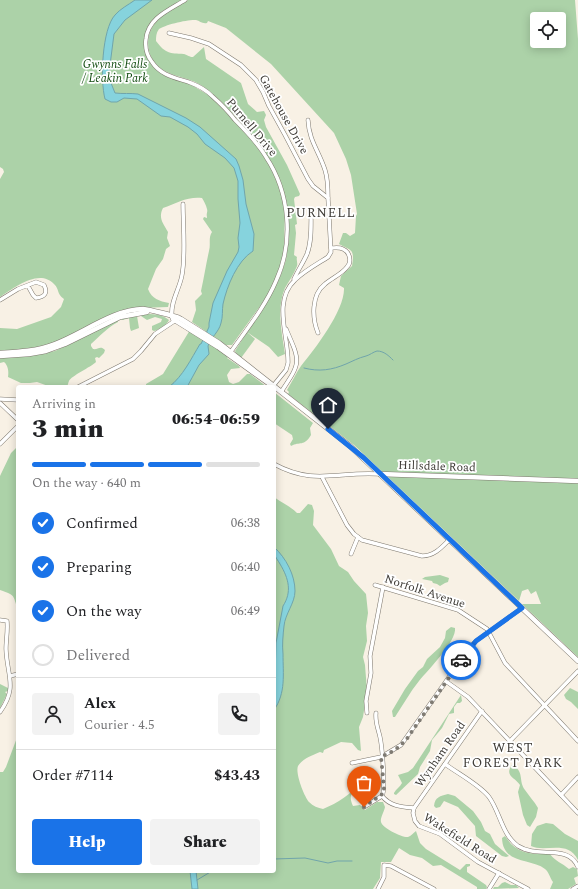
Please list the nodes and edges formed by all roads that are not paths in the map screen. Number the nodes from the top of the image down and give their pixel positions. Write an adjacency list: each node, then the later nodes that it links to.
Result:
1 (185, 0): 18 (street, Purnell Drive)
2 (169, 33): 4 (street, Gatehouse Drive)
3 (308, 120): 4 (street, Gatehouse Drive)
4 (328, 198): 7 (street, Gatehouse Drive)
5 (183, 204): 12 (street)
6 (311, 211): 8 (street)
7 (331, 248): 8 (street); 16 (street)
8 (294, 280): 14 (street)
9 (28, 286): 9 (street); 10 (street)
10 (0, 300)
11 (151, 310): 12 (main road); 17 (main road); 19 (main road)
12 (172, 316): 13 (main road); 15 (main road)
13 (176, 320): 15 (main road); 20 (street)
14 (285, 326): 22 (street); 24 (street)
15 (198, 331): 18 (main road)
16 (318, 333)
17 (0, 353)
18 (230, 353): 21 (main road)
19 (0, 356)
20 (82, 385)
21 (268, 385)
22 (274, 385)
23 (276, 388): 24 (main road)
24 (281, 392): 32 (main road)
25 (0, 399): 26 (street)
26 (16, 400)
27 (0, 403): 28 (street)
28 (16, 418)
29 (16, 428): 30 (street)
30 (0, 444)
31 (276, 465): 33 (street, Hillsdale Road)
32 (380, 474): 33 (street, Hillsdale Road); 34 (main road, Hillsdale Road); 36 (main road)
33 (322, 477): 35 (street)
34 (578, 481)
35 (358, 538): 36 (street); 37 (street)
36 (449, 540): 40 (main road)
37 (351, 554)
38 (375, 585): 39 (street, Norfolk Avenue)
39 (382, 588): 42 (street, Norfolk Avenue); 51 (street)
40 (522, 608): 42 (street); 43 (main road)
41 (0, 620): 46 (street)
42 (489, 632): 47 (street); 48 (street, Norfolk Avenue)
43 (578, 661)
44 (578, 671): 48 (street)
45 (16, 674): 46 (street)
46 (10, 676): 50 (street)
47 (447, 682): 49 (street); 55 (street)
48 (545, 706): 53 (street); 54 (street, Norfolk Avenue)
49 (482, 711): 53 (street); 57 (street, Wynham Road)
50 (0, 712)
51 (367, 713)
52 (376, 713): 55 (street)
53 (510, 741): 59 (street)
54 (578, 741)
55 (381, 757): 56 (street); 60 (street)
56 (352, 763)
57 (445, 764): 62 (street, Wynham Road); 64 (street)
58 (578, 777): 59 (street)
59 (561, 795): 63 (street)
60 (382, 796): 61 (street); 62 (street, Wakefield Road)
61 (364, 807)
62 (414, 808): 65 (street, Wakefield Road)
63 (578, 813)
64 (578, 867)
65 (499, 873): 69 (street); 70 (street, Wakefield Road)
66 (578, 886): 71 (street)
67 (378, 889): 68 (street)
68 (434, 889)
69 (489, 889)
70 (528, 889)
71 (573, 889)

